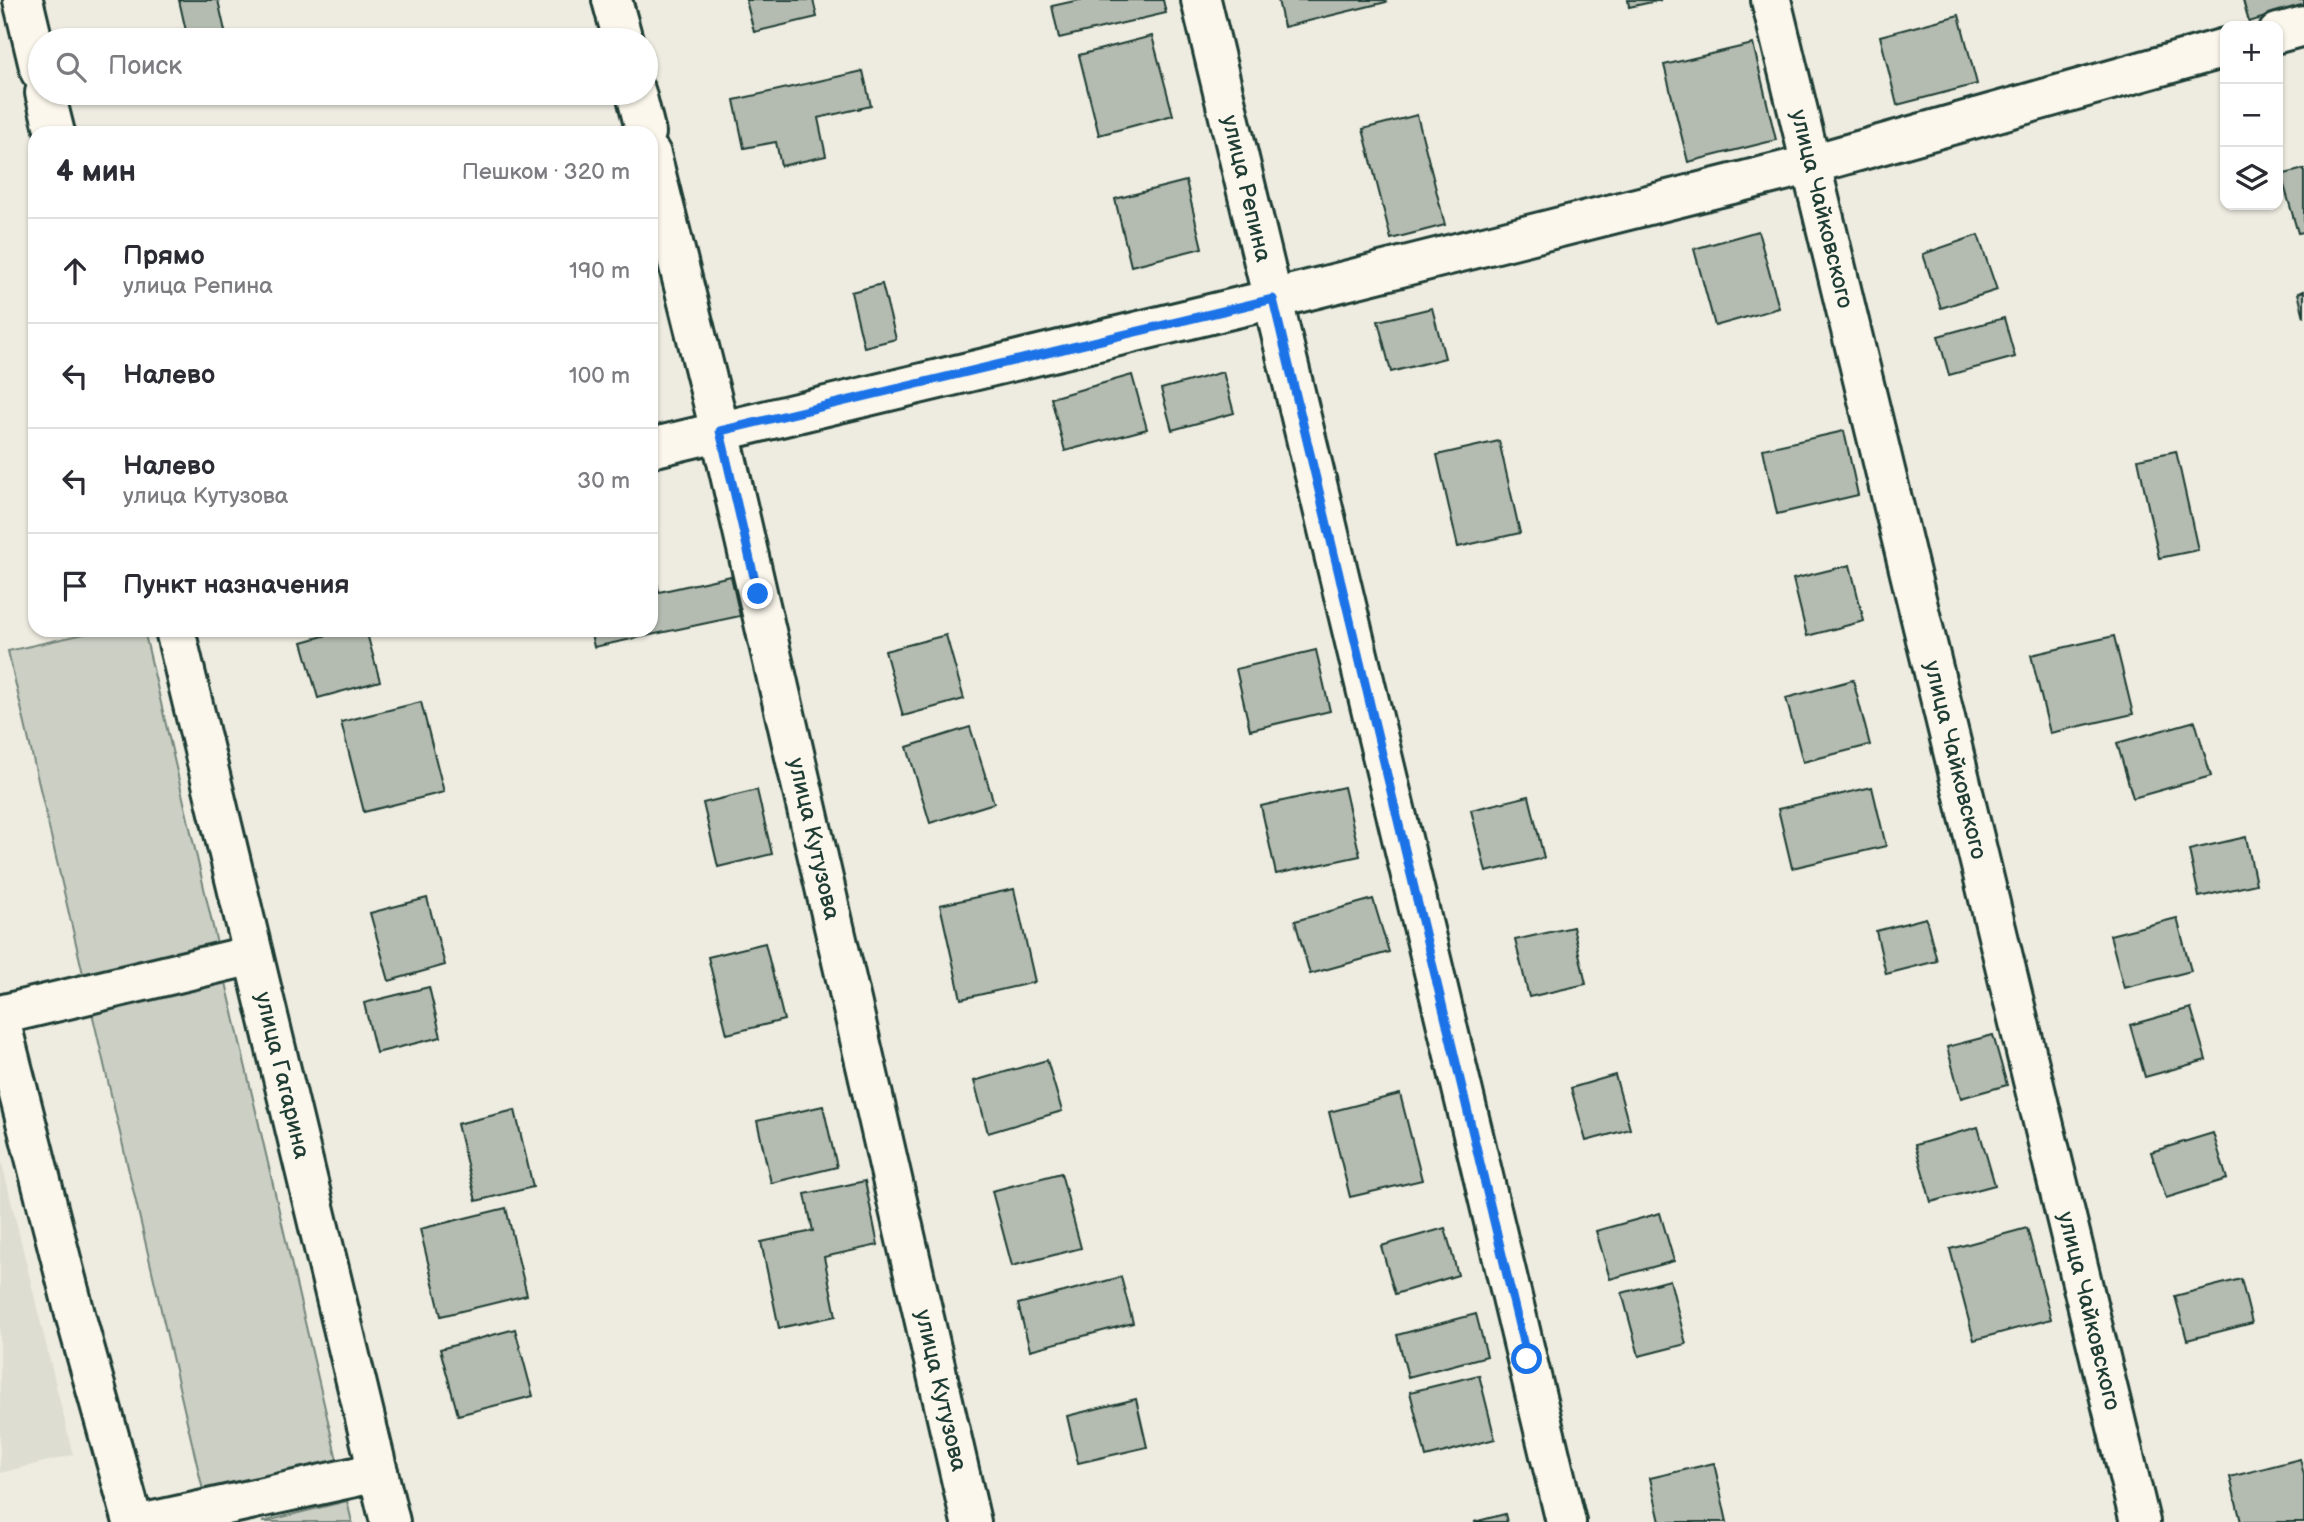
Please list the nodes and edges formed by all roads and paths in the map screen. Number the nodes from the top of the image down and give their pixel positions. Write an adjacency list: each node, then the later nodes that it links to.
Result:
1 (23, 0): 6 (street)
2 (612, 0): 7 (street)
3 (1201, 0): 16 (street, улица Репина)
4 (1771, 0): 14 (street, улица Чайковского)
5 (2304, 26): 8 (street)
6 (30, 28)
7 (619, 28)
8 (2283, 32)
9 (2220, 49): 14 (street)
10 (49, 105): 12 (street)
11 (639, 105): 13 (street)
12 (53, 126)
13 (644, 126)
14 (1812, 164): 16 (street); 28 (street, улица Чайковского)
15 (658, 183): 17 (street, улица Кутузова)
16 (1273, 299): 17 (street); 27 (street, улица Репина)
17 (720, 431): 18 (street); 26 (street, улица Кутузова)
18 (658, 446)
19 (177, 637): 20 (street, улица Гагарина)
20 (253, 955): 21 (street); 22 (street, улица Гагарина)
21 (0, 1017): 23 (street)
22 (378, 1472): 24 (street); 25 (street, улица Гагарина)
23 (133, 1522)
24 (149, 1522)
25 (390, 1522)
26 (971, 1522)
27 (1566, 1522)
28 (2140, 1522)

